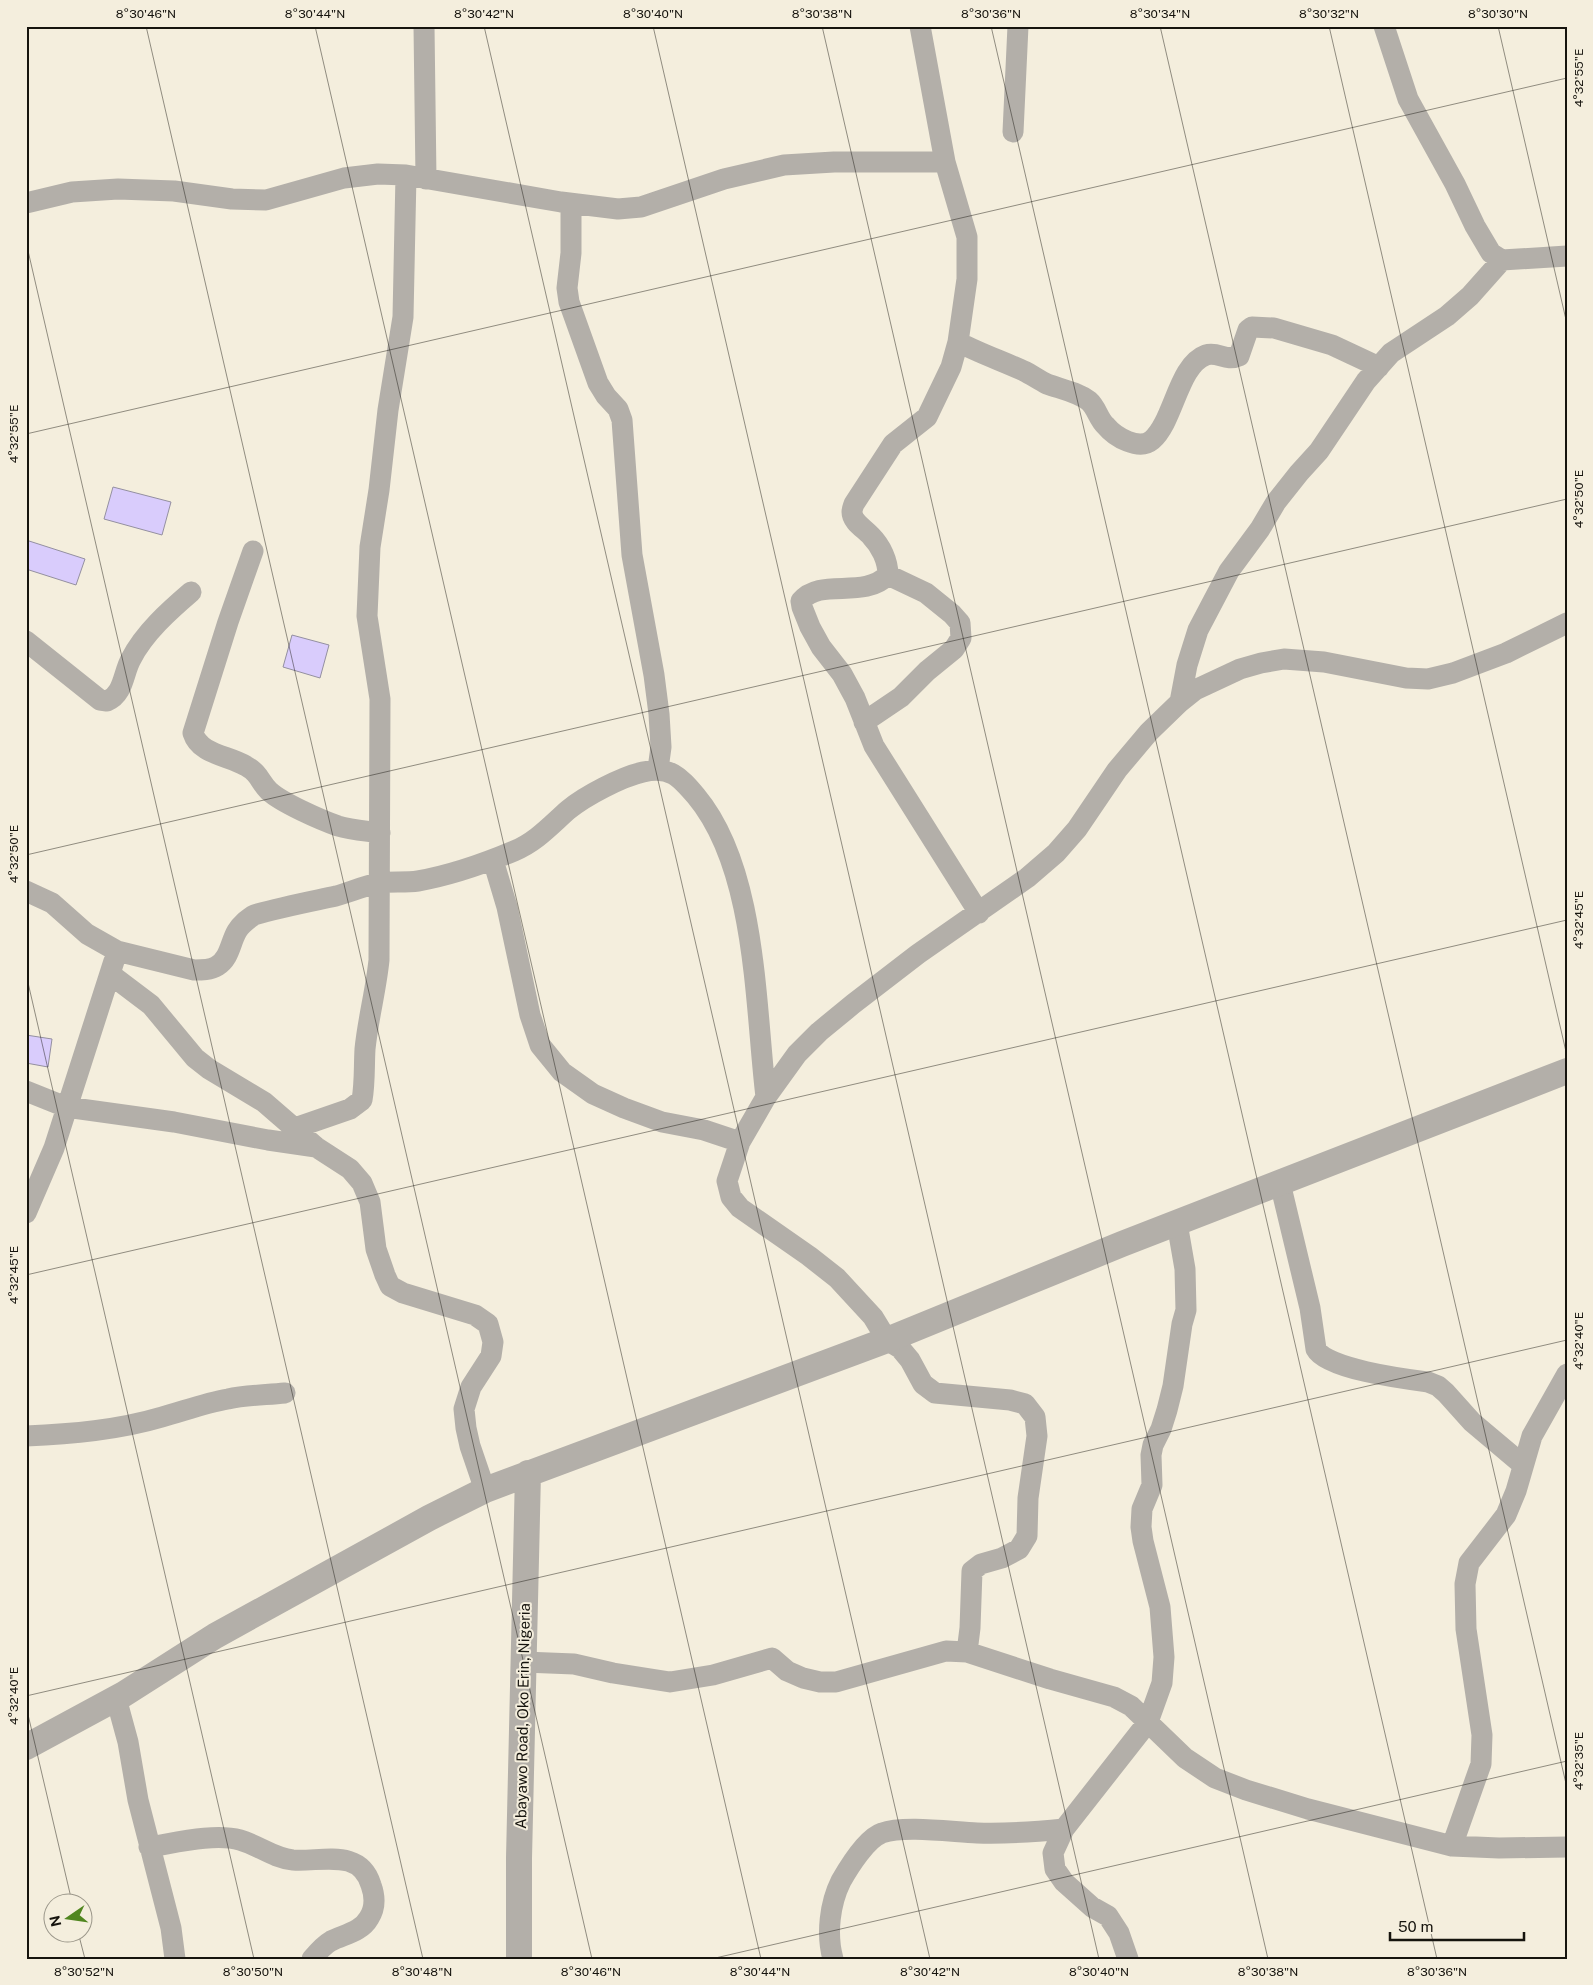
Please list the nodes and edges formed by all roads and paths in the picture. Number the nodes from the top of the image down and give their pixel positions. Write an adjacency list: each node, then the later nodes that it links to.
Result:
1 (424, 26): 7 (street)
2 (920, 26): 6 (street)
3 (1018, 26): 5 (street)
4 (1384, 26): 11 (street)
5 (1013, 132)
6 (945, 162): 9 (street); 12 (street)
7 (416, 177): 8 (street); 9 (street); 22 (street)
8 (26, 203)
9 (571, 204): 21 (street)
10 (1567, 256): 11 (street)
11 (1502, 260): 13 (street)
12 (958, 342): 13 (street); 15 (street)
13 (1379, 367): 19 (street)
14 (253, 551): 22 (street)
15 (888, 575): 20 (street); 20 (street)
16 (191, 592): 18 (street)
17 (1567, 623): 19 (street)
18 (26, 641)
19 (1180, 702): 26 (street)
20 (864, 722): 26 (street)
21 (658, 769): 23 (street); 31 (street)
22 (380, 833): 24 (street)
23 (493, 860): 24 (street); 34 (street)
24 (378, 883): 27 (street); 33 (street)
25 (26, 891): 27 (street)
26 (979, 913): 31 (street)
27 (117, 951): 28 (street)
28 (110, 974): 32 (street); 33 (street)
29 (1567, 1071): 36 (street)
30 (26, 1091): 32 (street)
31 (766, 1097): 34 (street)
32 (66, 1107): 35 (street); 37 (street)
33 (295, 1128): 35 (street)
34 (740, 1142): 39 (street)
35 (316, 1147): 45 (street)
36 (1280, 1183): 38 (street); 43 (street)
37 (26, 1214)
38 (1177, 1224): 39 (street); 49 (street)
39 (887, 1340): 44 (street); 46 (street)
40 (1567, 1374): 43 (street)
41 (285, 1393): 42 (street)
42 (26, 1436)
43 (1523, 1465): 52 (street)
44 (528, 1474): 45 (street); 47 (street, Abayawo Road, Oko Erin, Nigeria)
45 (485, 1490): 48 (street)
46 (966, 1652): 47 (street); 49 (street)
47 (524, 1662): 57 (street, Abayawo Road, Oko Erin, Nigeria)
48 (116, 1698): 50 (street); 53 (street)
49 (1148, 1722): 51 (street); 52 (street)
50 (26, 1747)
51 (1064, 1829): 58 (street); 59 (street)
52 (1452, 1846): 54 (street)
53 (149, 1847): 55 (street); 56 (street)
54 (1567, 1847)
55 (176, 1959)
56 (312, 1959)
57 (520, 1959)
58 (832, 1959)
59 (1128, 1959)

